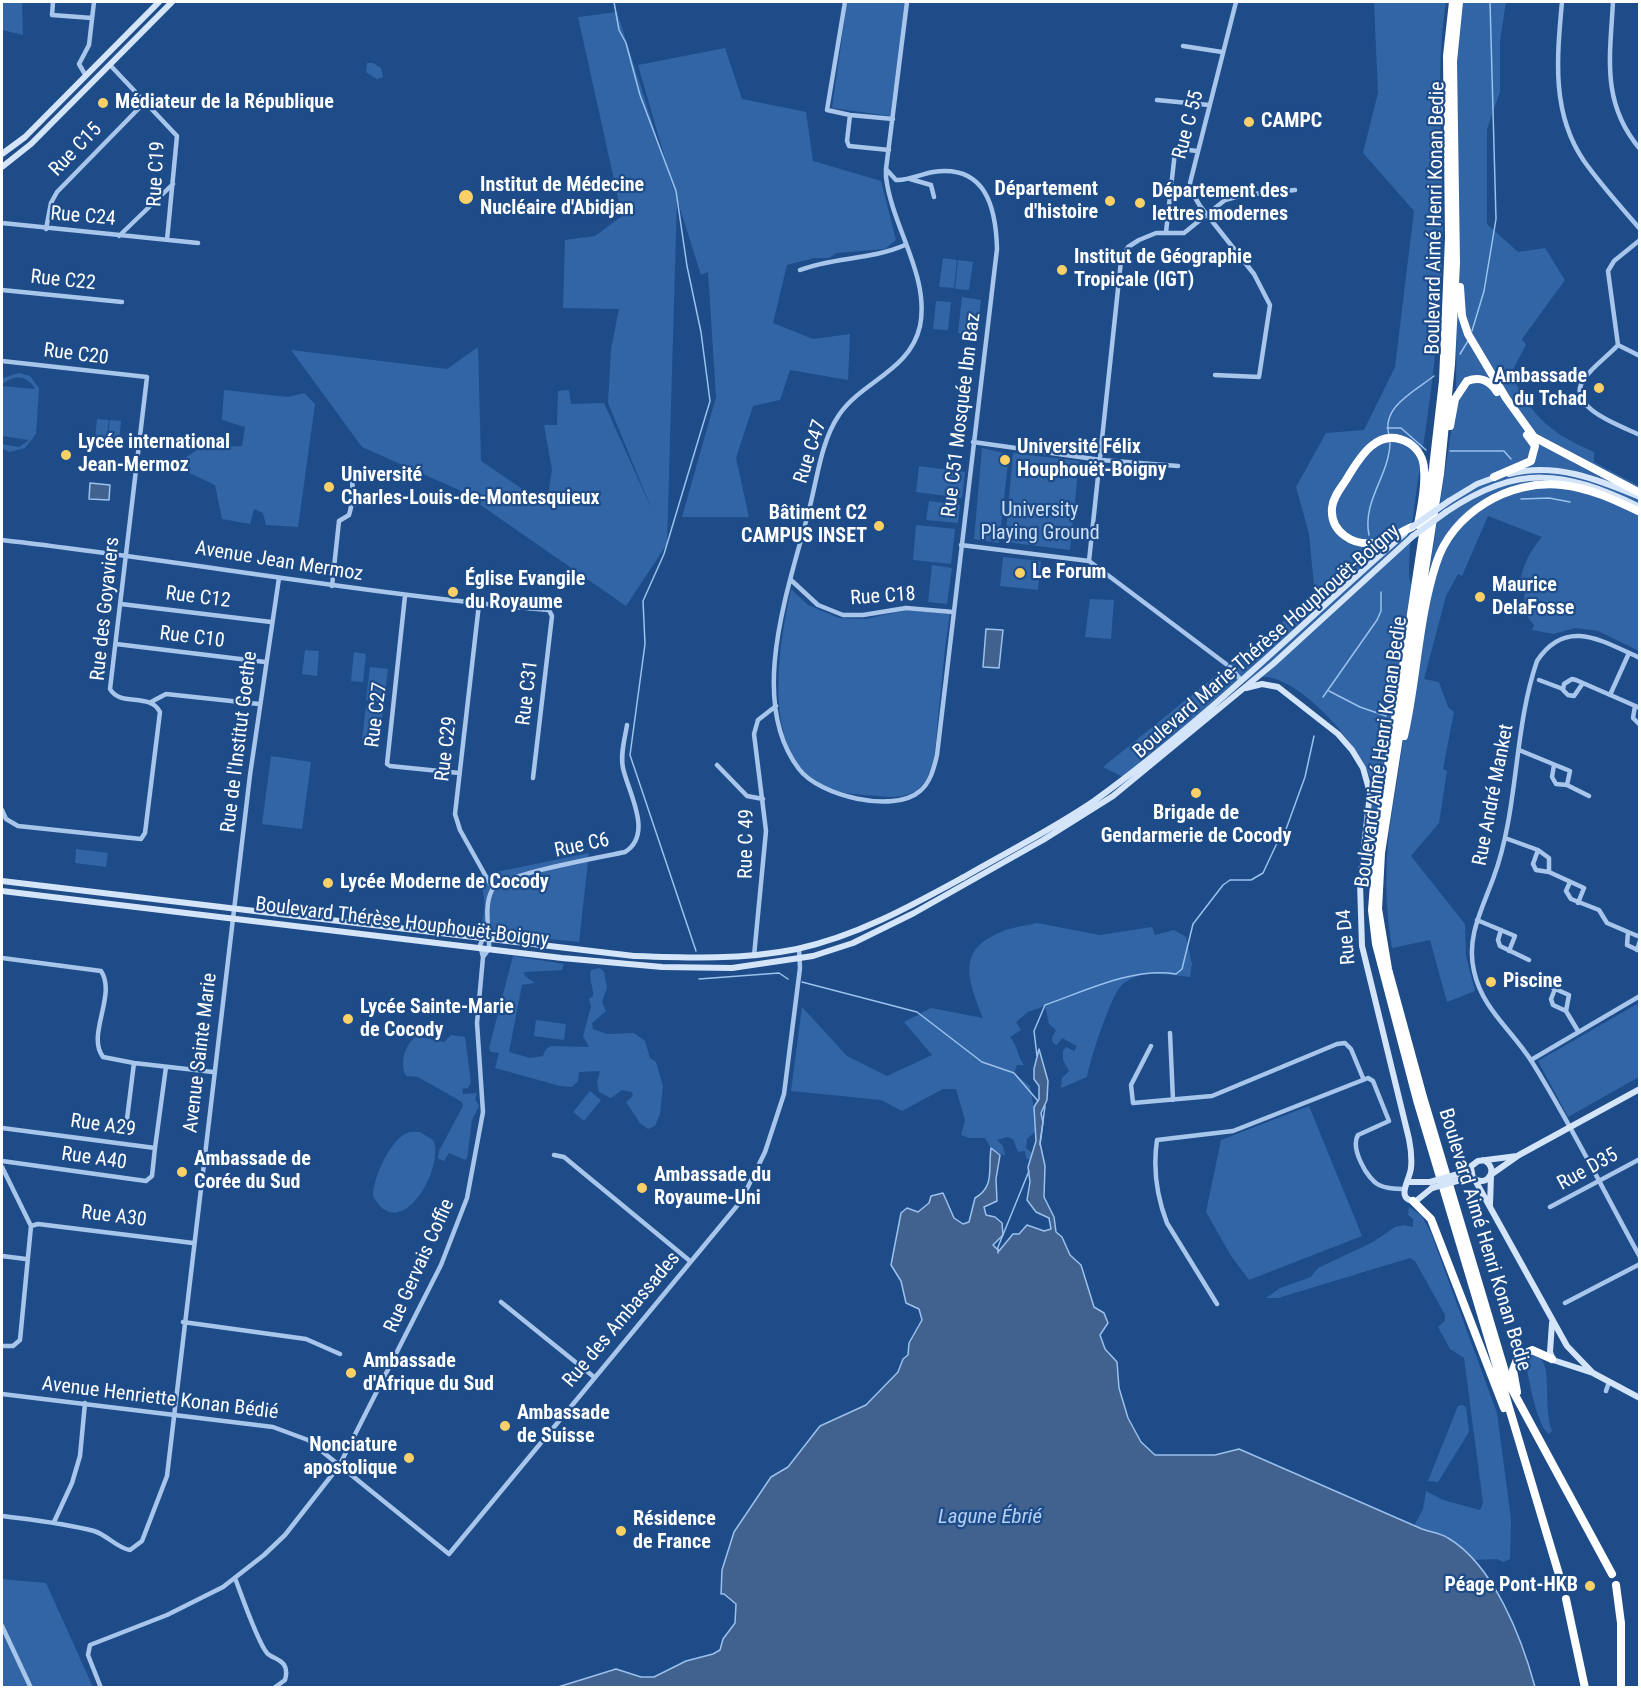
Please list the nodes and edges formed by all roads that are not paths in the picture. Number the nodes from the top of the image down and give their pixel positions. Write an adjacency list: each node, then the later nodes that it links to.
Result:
1 (53, 2): 15 (street)
2 (94, 2): 15 (street)
3 (153, 2): 13 (main road)
4 (159, 2): 13 (main road)
5 (172, 2): 14 (main road)
6 (845, 2): 23 (street)
7 (907, 2): 24 (street, Rue C47)
8 (1236, 2): 17 (street, Rue C 55)
9 (1453, 2): 52 (highway, Boulevard Aimé Henri Konan Bedie)
10 (1459, 2): 45 (highway, Boulevard Aimé Henri Konan Bedie)
11 (1562, 2): 38 (street)
12 (1613, 2): 25 (street)
13 (152, 9): 14 (main road); 19 (main road)
14 (158, 16): 18 (main road)
15 (92, 18): 19 (street)
16 (1183, 46): 17 (street)
17 (1222, 52): 22 (street, Rue C 55)
18 (110, 64): 21 (street, Rue C19); 29 (main road)
19 (86, 76): 28 (main road)
20 (1157, 100): 22 (street)
21 (145, 102): 32 (street, Rue C19); 37 (street, Rue C15)
22 (1209, 105): 27 (street, Rue C 55)
23 (849, 115): 24 (street); 26 (street)
24 (893, 119): 26 (street, Rue C47)
25 (1640, 149)
26 (889, 150): 30 (street, Rue C47)
27 (1197, 151): 35 (street, Rue C 55); 39 (street)
28 (2, 154)
29 (2, 167)
30 (886, 170): 31 (street); 44 (street, Rue C47)
31 (907, 178): 34 (street); 56 (street, Rue C51 Mosquée Ibn Baz)
32 (173, 184): 40 (street); 41 (street, Rue C19)
33 (1295, 190): 35 (street)
34 (934, 197)
35 (1207, 214): 39 (street); 53 (street, Rue C 55)
36 (2, 223): 37 (street, Rue C24)
37 (46, 229): 40 (street, Rue C24)
38 (1640, 229)
39 (1166, 232): 57 (street)
40 (119, 236): 41 (street, Rue C24)
41 (167, 240): 43 (street, Rue C24)
42 (1640, 240): 49 (street)
43 (198, 243)
44 (905, 245): 46 (street); 71 (street, Rue C47)
45 (1456, 263): 52 (highway, Boulevard Aimé Henri Konan Bedie); 62 (highway)
46 (800, 270)
47 (2, 290): 48 (street, Rue C22)
48 (122, 302)
49 (1618, 345): 50 (street); 55 (street)
50 (1640, 356)
51 (2, 361): 54 (street, Rue C20)
52 (1448, 364): 60 (highway, Boulevard Aimé Henri Konan Bedie); 73 (highway, Boulevard Aimé Henri Konan Bedie)
53 (1215, 375)
54 (147, 377): 68 (street, Rue des Goyaviers)
55 (1640, 435)
56 (972, 442): 57 (street); 67 (street, Rue C51 Mosquée Ibn Baz)
57 (1101, 460): 59 (street); 69 (street)
58 (351, 466): 72 (street)
59 (1178, 466)
60 (1440, 474): 61 (highway); 103 (highway, Boulevard Aimé Henri Konan Bedie)
61 (1494, 477): 62 (main road, Boulevard Marie-Thérèse Houphouët-Boigny); 65 (main road, Boulevard Marie-Thérèse Houphouët-Boigny, bridge)
62 (1640, 495)
63 (1640, 507): 65 (main road, Boulevard Marie-Thérèse Houphouët-Boigny, bridge)
64 (1640, 512): 103 (highway)
65 (1412, 531): 73 (highway); 84 (main road, Boulevard Marie-Thérèse Houphouët-Boigny); 87 (main road, Boulevard Marie-Thérèse Houphouët-Boigny)
66 (2, 540): 68 (street, Avenue Jean Mermoz)
67 (961, 544): 69 (street); 78 (street, Rue C51 Mosquée Ibn Baz)
68 (127, 555): 70 (street, Avenue Jean Mermoz); 75 (street, Rue des Goyaviers)
69 (1089, 561): 84 (street)
70 (279, 578): 72 (street, Avenue Jean Mermoz); 79 (street, Rue de l'Institut Goethe)
71 (791, 580): 78 (street, Rue C18); 92 (street, Rue C47)
72 (332, 586): 74 (street, Avenue Jean Mermoz)
73 (1414, 587): 201 (highway, Boulevard Aimé Henri Konan Bedie)
74 (405, 596): 76 (street, Avenue Jean Mermoz); 100 (street, Rue C27)
75 (121, 604): 79 (street, Rue C12); 80 (street, Rue des Goyaviers)
76 (479, 604): 77 (street, Avenue Jean Mermoz); 100 (street, Rue C29)
77 (551, 612): 101 (street, Rue C31)
78 (953, 612): 97 (street, Rue C51 Mosquée Ibn Baz)
79 (271, 622): 83 (street, Rue de l'Institut Goethe)
80 (116, 644): 83 (street, Rue C10); 90 (street, Rue des Goyaviers)
81 (1629, 653): 82 (street, Rue André Manket); 89 (street); 96 (street, Rue André Manket)
82 (1640, 658)
83 (265, 662): 91 (street, Rue de l'Institut Goethe)
84 (1241, 680): 128 (main road, Boulevard Marie-Thérèse Houphouët-Boigny)
85 (1539, 680): 88 (street)
86 (1583, 683): 88 (street); 88 (street); 89 (street)
87 (1242, 689): 135 (main road, Boulevard Marie-Thérèse Houphouët-Boigny); 166 (main road, Rue D4)
88 (1563, 689)
89 (1610, 696): 93 (street)
90 (151, 702): 91 (street); 106 (street)
91 (259, 704): 117 (street, Rue de l'Institut Goethe)
92 (776, 706): 97 (street, Rue C47); 105 (street, Rue C 49)
93 (1637, 707): 95 (street)
94 (627, 724): 113 (street, Rue C6)
95 (1640, 725)
96 (1519, 750): 99 (street); 107 (street, Rue André Manket)
97 (937, 755)
98 (717, 765): 105 (street)
99 (1554, 765): 102 (street); 102 (street)
100 (459, 773): 113 (street, Rue C29)
101 (533, 778)
102 (1567, 785): 104 (street)
103 (1392, 786): 200 (highway, Boulevard Aimé Henri Konan Bedie)
104 (1589, 795)
105 (763, 799): 132 (street, Rue C 49)
106 (2, 810)
107 (1505, 838): 108 (street); 119 (street, Rue André Manket)
108 (1538, 850): 109 (street); 109 (street)
109 (1549, 872): 112 (street)
110 (2, 881): 111 (main road, Boulevard Thérèse Houphouët-Boigny)
111 (13, 882): 115 (main road); 117 (main road, Boulevard Thérèse Houphouët-Boigny)
112 (1570, 882): 116 (street); 116 (street)
113 (493, 889): 120 (street)
114 (2, 891): 115 (main road, Boulevard Thérèse Houphouët-Boigny)
115 (11, 892): 118 (main road, Boulevard Thérèse Houphouët-Boigny)
116 (1578, 903): 122 (street)
117 (234, 910): 118 (street, Avenue Sainte Marie); 124 (main road, Boulevard Thérèse Houphouët-Boigny)
118 (233, 920): 127 (main road, Boulevard Thérèse Houphouët-Boigny); 147 (street, Avenue Sainte Marie)
119 (1477, 920): 121 (street); 144 (street, Rue André Manket)
120 (487, 930): 124 (street); 125 (street)
121 (1501, 930): 130 (street); 130 (street)
122 (1628, 932): 123 (street); 131 (street)
123 (1640, 937)
124 (481, 939): 125 (main road, Boulevard Thérèse Houphouët-Boigny); 127 (street)
125 (489, 939): 129 (street); 132 (main road, Boulevard Thérèse Houphouët-Boigny)
126 (1640, 941): 131 (street)
127 (480, 948): 129 (main road, Boulevard Thérèse Houphouët-Boigny); 133 (street)
128 (799, 948): 132 (main road, Boulevard Thérèse Houphouët-Boigny); 135 (street, Rue des Ambassades)
129 (489, 949): 133 (street); 135 (main road, Boulevard Thérèse Houphouët-Boigny)
130 (1509, 951): 136 (street)
131 (1638, 951)
132 (754, 956)
133 (483, 957): 202 (street, Rue Gervais Coffie)
134 (2, 958): 145 (street)
135 (800, 959): 179 (street, Rue des Ambassades)
136 (1529, 960)
137 (1533, 979): 138 (street)
138 (1555, 989): 140 (street); 140 (street)
139 (1640, 996): 141 (street)
140 (1566, 1011): 141 (street)
141 (1578, 1031): 144 (street)
142 (1170, 1033): 150 (street)
143 (1151, 1046): 150 (street)
144 (1531, 1060): 153 (street, Rue André Manket)
145 (134, 1064): 146 (street); 151 (street)
146 (166, 1067): 147 (street); 154 (street, Rue A29)
147 (213, 1072): 175 (street, Avenue Sainte Marie)
148 (1363, 1078): 150 (street); 169 (street); 183 (street)
149 (1640, 1089): 153 (main road)
150 (1173, 1100)
151 (126, 1127)
152 (2, 1128): 154 (street, Rue A29)
153 (1569, 1130): 156 (main road); 165 (street, Rue André Manket)
154 (155, 1149): 159 (street, Rue A40)
155 (554, 1155): 179 (street)
156 (1519, 1155): 158 (main road); 162 (main road)
157 (1640, 1159): 165 (street, Rue D35)
158 (1482, 1160): 161 (main road); 162 (main road)
159 (2, 1161)
160 (2, 1167): 174 (street)
161 (1471, 1168): 163 (main road); 164 (main road)
162 (1491, 1175): 164 (main road); 172 (main road)
163 (1463, 1176): 164 (main road); 168 (main road, bridge)
164 (1474, 1179): 172 (main road)
165 (1598, 1181): 173 (street, Rue D35); 177 (street, Rue André Manket)
166 (1408, 1182): 167 (main road); 169 (main road, Rue D4)
167 (1422, 1182): 168 (main road); 170 (main road)
168 (1431, 1185): 170 (main road)
169 (1403, 1189): 171 (main road)
170 (1425, 1193): 171 (main road)
171 (1413, 1201): 201 (highway)
172 (1490, 1205): 184 (main road)
173 (1550, 1207)
174 (31, 1226): 175 (street, Rue A30); 178 (street)
175 (193, 1243): 185 (street, Avenue Sainte Marie)
176 (2, 1256): 178 (street)
177 (1640, 1257)
178 (26, 1259): 186 (street)
179 (690, 1261): 193 (street, Rue des Ambassades)
180 (1640, 1264): 182 (street)
181 (501, 1302): 193 (street)
182 (1565, 1303)
183 (1217, 1304)
184 (1551, 1317): 187 (main road); 188 (main road)
185 (183, 1322): 189 (street); 199 (street, Avenue Sainte Marie)
186 (2, 1346)
187 (1551, 1348): 188 (main road); 190 (main road)
188 (1568, 1348): 191 (main road); 192 (main road)
189 (340, 1354)
190 (1552, 1359): 191 (main road); 200 (highway)
191 (1564, 1362): 192 (main road)
192 (1593, 1373): 194 (main road)
193 (594, 1377): 202 (street, Rue des Ambassades)
194 (1609, 1382): 195 (street); 197 (main road)
195 (1606, 1391)
196 (2, 1394): 198 (street, Avenue Henriette Konan Bédié)
197 (1640, 1398)
198 (85, 1403): 199 (street, Avenue Henriette Konan Bédié); 204 (street)
199 (173, 1414): 202 (street, Avenue Henriette Konan Bédié); 204 (street, Avenue Sainte Marie)
200 (1525, 1415): 205 (highway, Boulevard Aimé Henri Konan Bedie)
201 (1520, 1445): 208 (highway, Boulevard Aimé Henri Konan Bedie)
202 (339, 1466): 206 (street, Rue Gervais Coffie)
203 (2, 1516): 204 (street)
204 (54, 1522)
205 (1612, 1574)
206 (235, 1578): 212 (street, Rue Gervais Coffie); 213 (street)
207 (1616, 1585): 215 (highway)
208 (1563, 1588)
209 (1566, 1599): 214 (highway)
210 (2, 1626): 211 (street)
211 (31, 1688)
212 (101, 1688)
213 (274, 1688)
214 (1586, 1688)
215 (1620, 1688)

